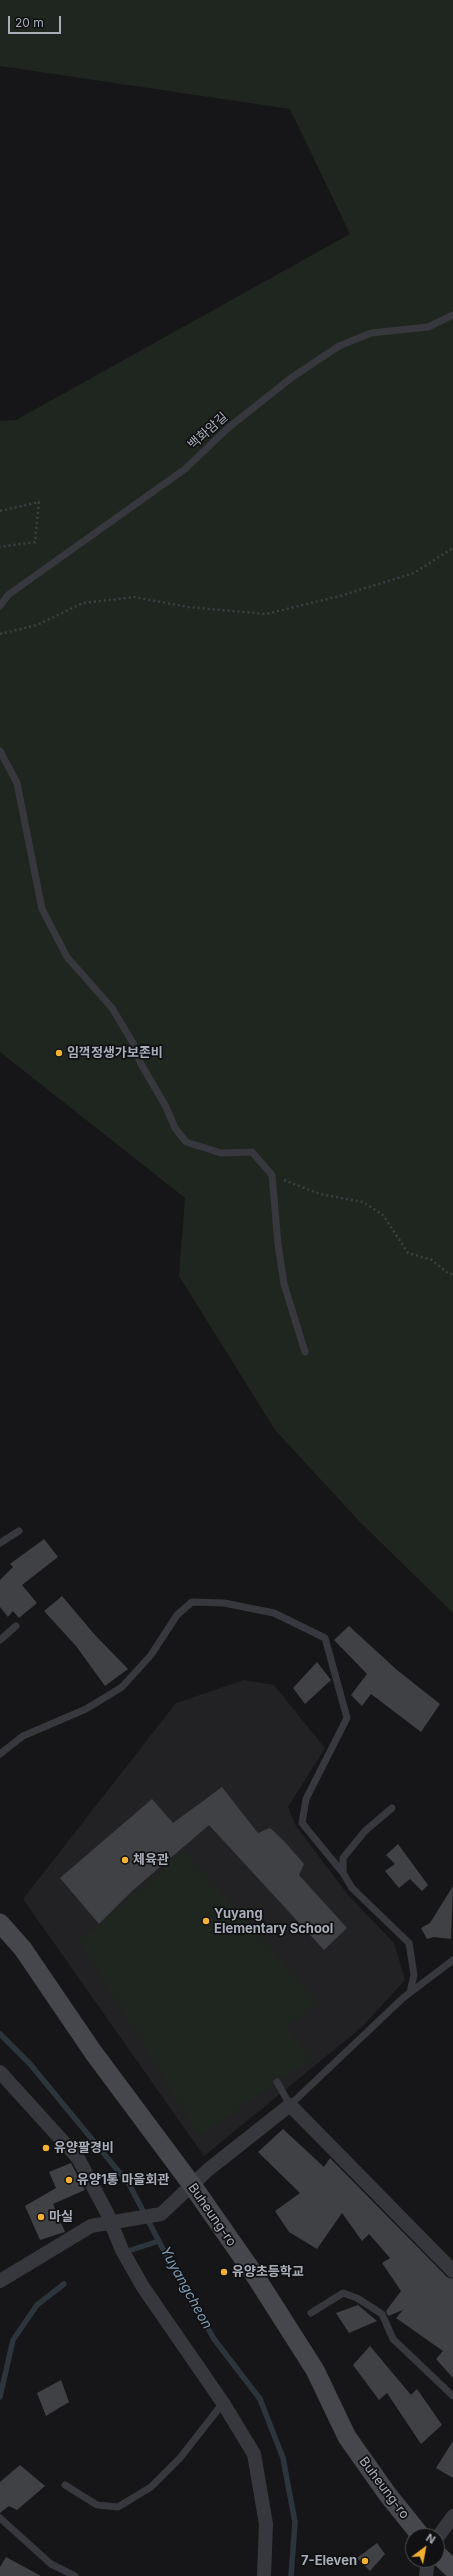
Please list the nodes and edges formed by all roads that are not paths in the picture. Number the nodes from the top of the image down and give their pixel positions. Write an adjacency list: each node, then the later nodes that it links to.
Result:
1 (453, 315): 2 (lane, 백화암길)
2 (0, 606)
3 (0, 751): 4 (lane)
4 (305, 1352)
5 (19, 1530): 6 (lane)
6 (0, 1543)
7 (16, 1626): 8 (lane)
8 (0, 1640)
9 (0, 1754): 11 (lane)
10 (392, 1808): 11 (lane)
11 (344, 1873): 14 (lane)
12 (0, 1923): 18 (main road, Buheung-ro)
13 (453, 1960): 14 (lane)
14 (410, 1992): 17 (lane)
15 (0, 2072): 19 (street)
16 (277, 2082): 17 (lane)
17 (290, 2106): 18 (street); 20 (street)
18 (192, 2185): 19 (street); 28 (main road, Buheung-ro)
19 (115, 2220): 21 (street); 24 (street)
20 (453, 2270)
21 (0, 2281)
22 (311, 2313): 23 (lane)
23 (453, 2396)
24 (223, 2403): 25 (lane); 31 (street)
25 (65, 2484)
26 (453, 2516): 29 (street)
27 (0, 2518): 30 (lane)
28 (415, 2528)
29 (444, 2528)
30 (75, 2576)
31 (264, 2576)

